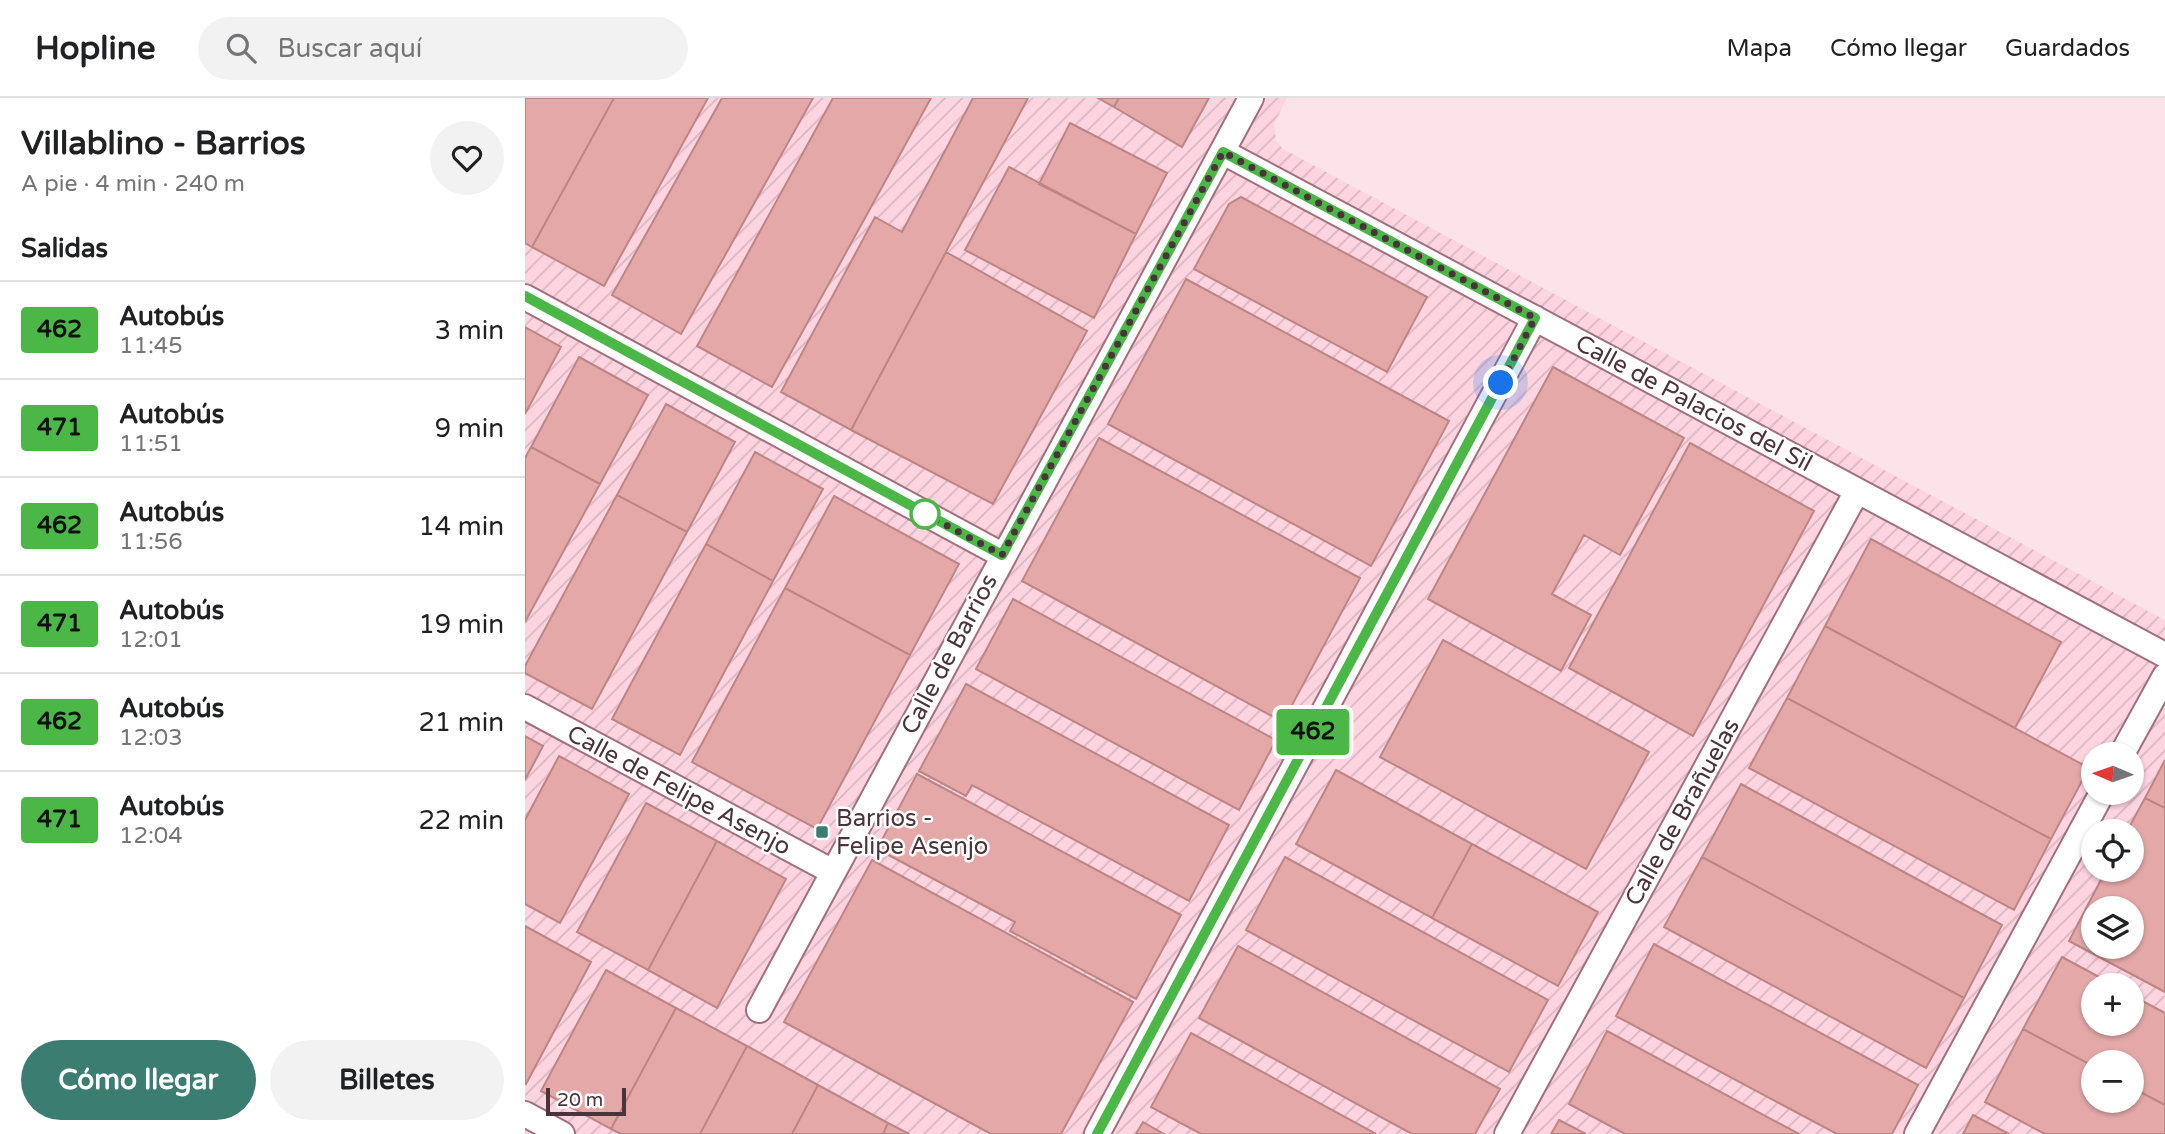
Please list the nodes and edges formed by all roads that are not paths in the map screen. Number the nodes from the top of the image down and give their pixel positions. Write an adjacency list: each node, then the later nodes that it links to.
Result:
1 (1251, 98): 2 (street, Calle de Barrios)
2 (1223, 152): 4 (street, Calle de Palacios del Sil); 6 (street, Calle de Barrios)
3 (525, 296): 6 (street)
4 (1535, 318): 5 (street, Calle de Palacios del Sil); 16 (street)
5 (1857, 491): 7 (street, Calle de Palacios del Sil); 17 (street, Calle de Brañuelas)
6 (1002, 555): 12 (street, Calle de Barrios)
7 (2165, 655)
8 (2165, 676): 10 (street)
9 (525, 707): 12 (street, Calle de Felipe Asenjo)
10 (2129, 742)
11 (2095, 805): 18 (street)
12 (833, 872): 13 (street, Calle de Barrios)
13 (759, 1010)
14 (525, 1114): 15 (street)
15 (562, 1134)
16 (1097, 1134)
17 (1507, 1134)
18 (1917, 1134)

